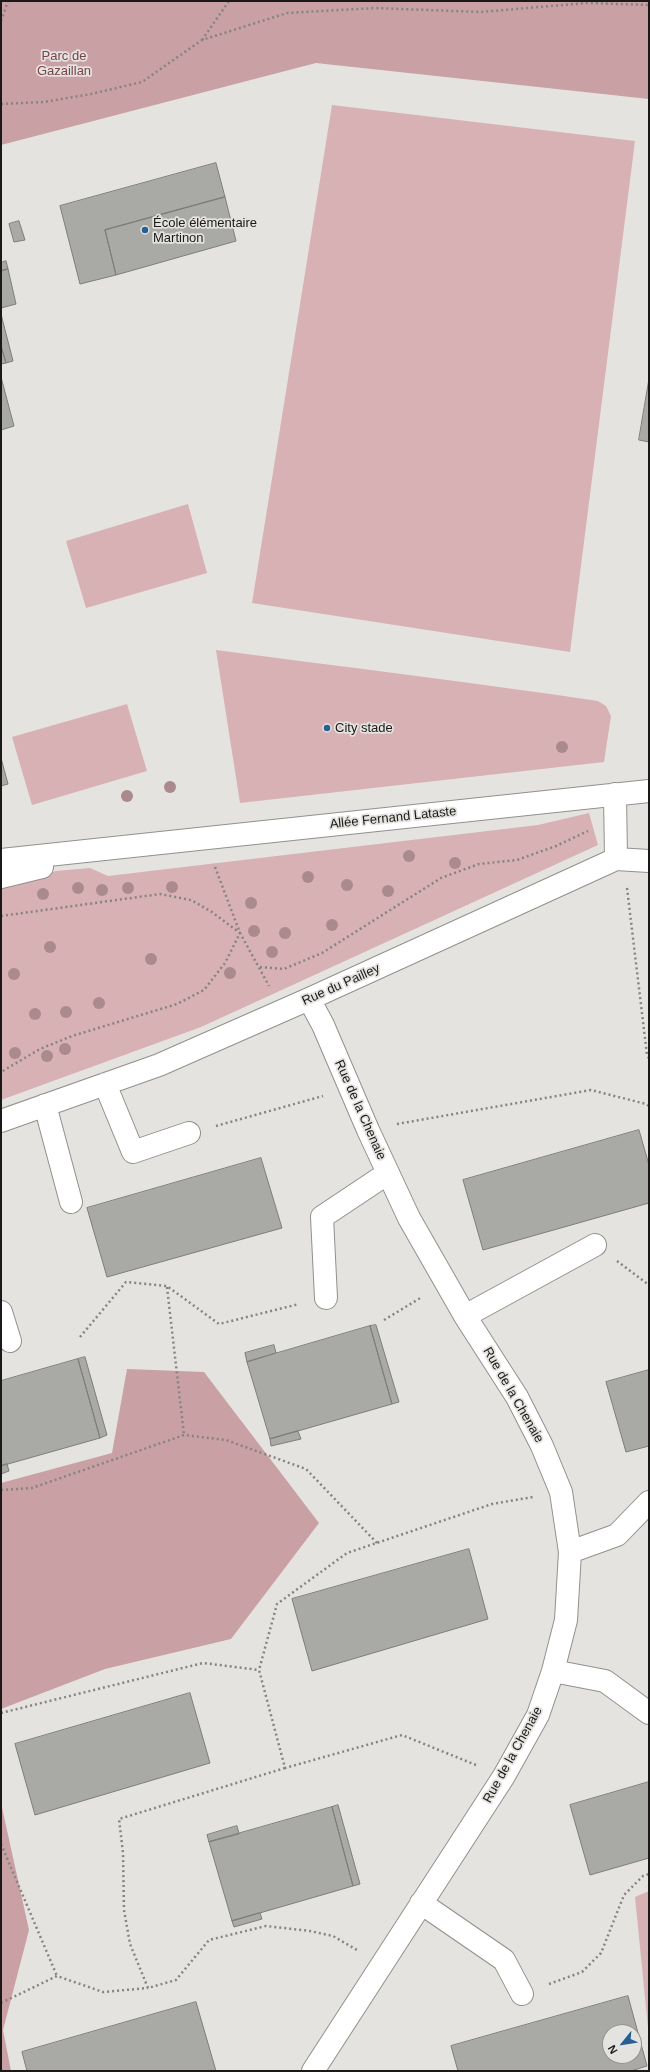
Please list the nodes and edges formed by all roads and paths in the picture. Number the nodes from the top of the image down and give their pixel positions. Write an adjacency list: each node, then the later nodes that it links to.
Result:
1 (8, 1): 4 (path)
2 (229, 1): 5 (path)
3 (649, 5): 5 (path)
4 (1, 21)
5 (202, 40): 6 (path)
6 (1, 104)
7 (649, 791): 8 (street, Allée Fernand Lataste)
8 (615, 794): 9 (street); 10 (street, Allée Fernand Lataste)
9 (616, 825): 12 (street); 18 (path)
10 (209, 838): 11 (street, Allée Fernand Lataste); 17 (path)
11 (136, 845): 13 (street, Allée Fernand Lataste); 15 (street, Allée Fernand Lataste)
12 (616, 859): 14 (street); 19 (street, Rue du Pailley); 21 (path)
13 (1, 860)
14 (649, 861)
15 (1, 877)
16 (1, 916): 17 (path)
17 (240, 933): 18 (path); 22 (path)
18 (260, 967): 20 (path)
19 (309, 1000): 20 (street, Rue du Pailley); 24 (street, Rue de la Chenaie)
20 (281, 1012): 23 (street, Rue du Pailley)
21 (649, 1058)
22 (1, 1072)
23 (105, 1084): 25 (street, Rue du Pailley); 29 (street)
24 (350, 1088): 28 (street, Rue de la Chenaie); 29 (path)
25 (45, 1105): 27 (street, Rue du Pailley); 31 (street)
26 (649, 1106): 28 (path)
27 (1, 1121)
28 (368, 1130): 30 (street, Rue de la Chenaie)
29 (188, 1133)
30 (388, 1173): 33 (street, Rue de la Chenaie); 36 (street)
31 (71, 1202)
32 (596, 1245): 34 (path); 38 (street)
33 (446, 1282): 38 (street, Rue de la Chenaie); 39 (path)
34 (649, 1285)
35 (167, 1286): 36 (path); 40 (path); 42 (path)
36 (326, 1298)
37 (1, 1312): 41 (street)
38 (466, 1316): 44 (street, Rue de la Chenaie)
39 (384, 1320)
40 (80, 1337)
41 (10, 1341)
42 (184, 1435): 43 (path); 46 (path)
43 (1, 1490)
44 (561, 1492): 46 (path); 47 (street, Rue de la Chenaie)
45 (649, 1502): 47 (street)
46 (377, 1543): 48 (path)
47 (570, 1552): 49 (street, Rue de la Chenaie)
48 (259, 1670): 50 (path); 52 (path)
49 (553, 1670): 51 (street); 53 (street, Rue de la Chenaie)
50 (1, 1713)
51 (649, 1713)
52 (285, 1768): 53 (path); 59 (path)
53 (504, 1776): 56 (street, Rue de la Chenaie)
54 (1, 1844): 58 (path)
55 (649, 1874): 60 (path)
56 (421, 1903): 57 (street, Rue de la Chenaie); 60 (street)
57 (381, 1964): 59 (path); 62 (street, Rue de la Chenaie)
58 (57, 1976): 59 (path); 61 (path)
59 (148, 1988)
60 (522, 1994)
61 (1, 2003)
62 (313, 2071)

